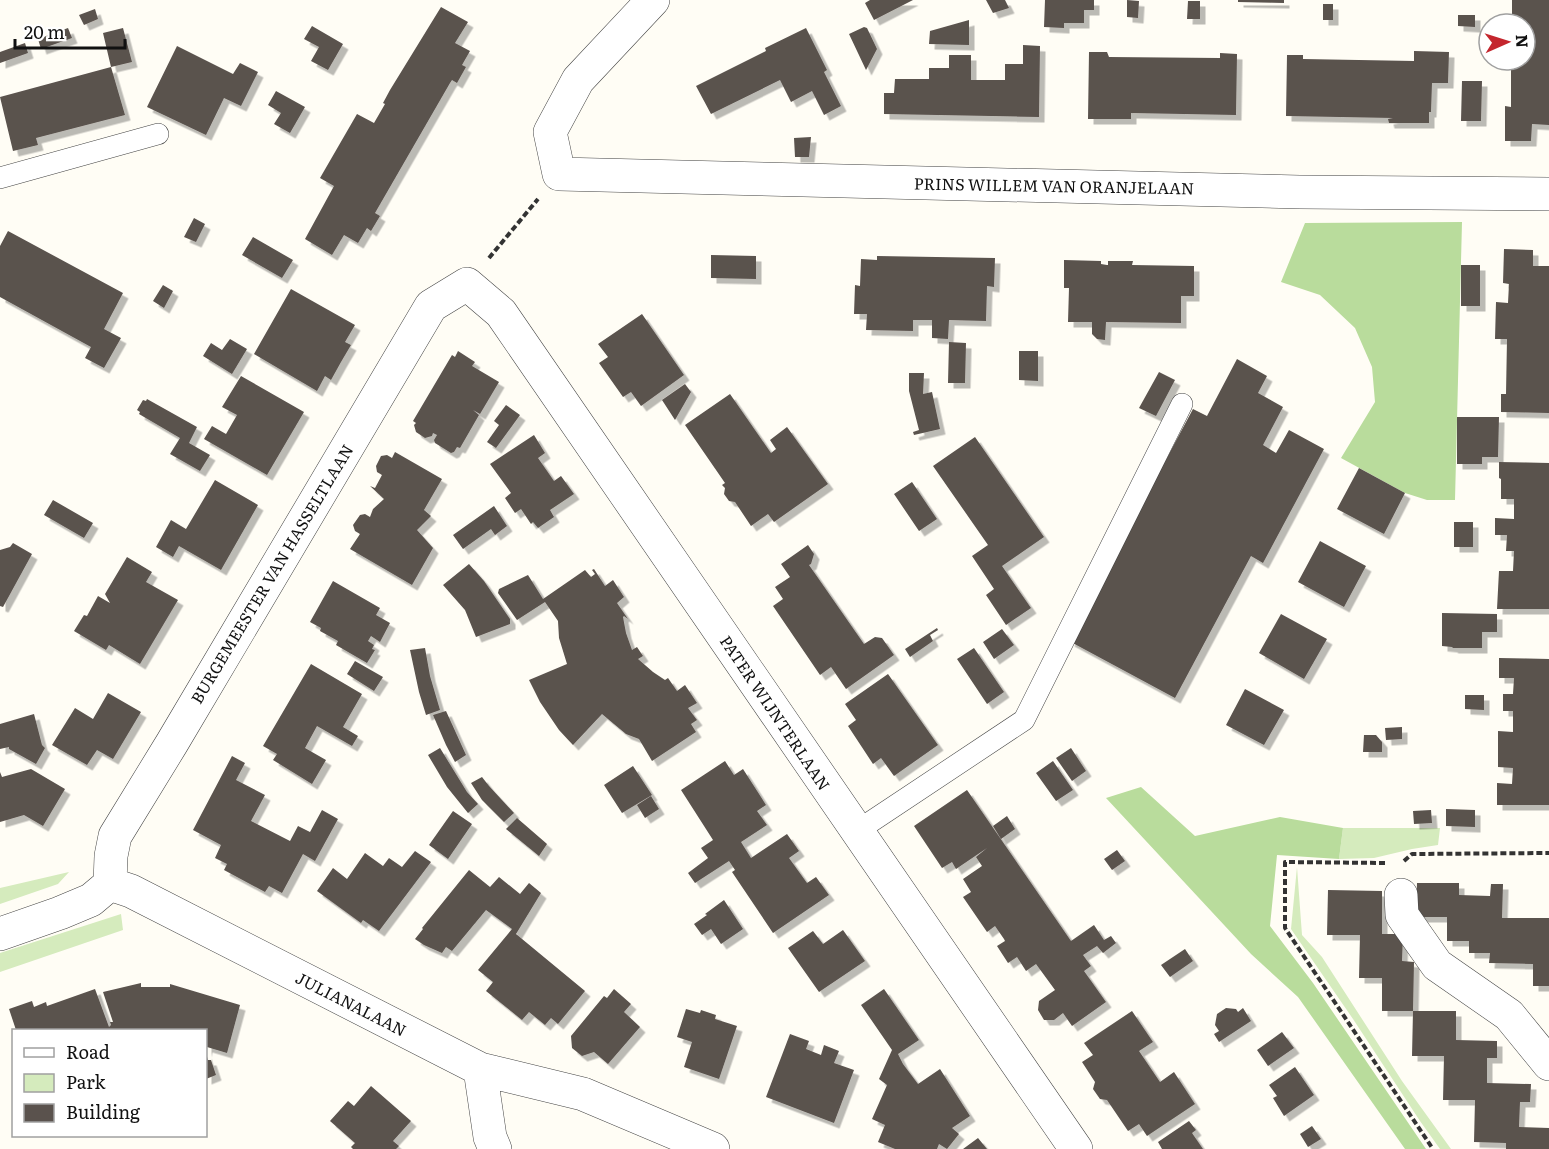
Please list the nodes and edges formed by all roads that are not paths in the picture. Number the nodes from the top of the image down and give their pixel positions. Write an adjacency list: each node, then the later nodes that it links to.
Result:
1 (653, 0): 4 (street, PRINS WILLEM VAN ORANJELAAN)
2 (158, 134): 3 (lane)
3 (0, 178)
4 (1549, 194)
5 (468, 284): 7 (street, PATER WIJNTERLAAN); 8 (street, BURGEMEESTER VAN HASSELTLAAN)
6 (1182, 404): 7 (lane)
7 (857, 831): 15 (street, PATER WIJNTERLAAN)
8 (110, 884): 10 (street); 12 (street, JULIANALAAN)
9 (1401, 895): 11 (street)
10 (0, 934)
11 (1549, 1064)
12 (480, 1069): 13 (street); 14 (street, JULIANALAAN)
13 (495, 1149)
14 (713, 1149)
15 (1076, 1149)

